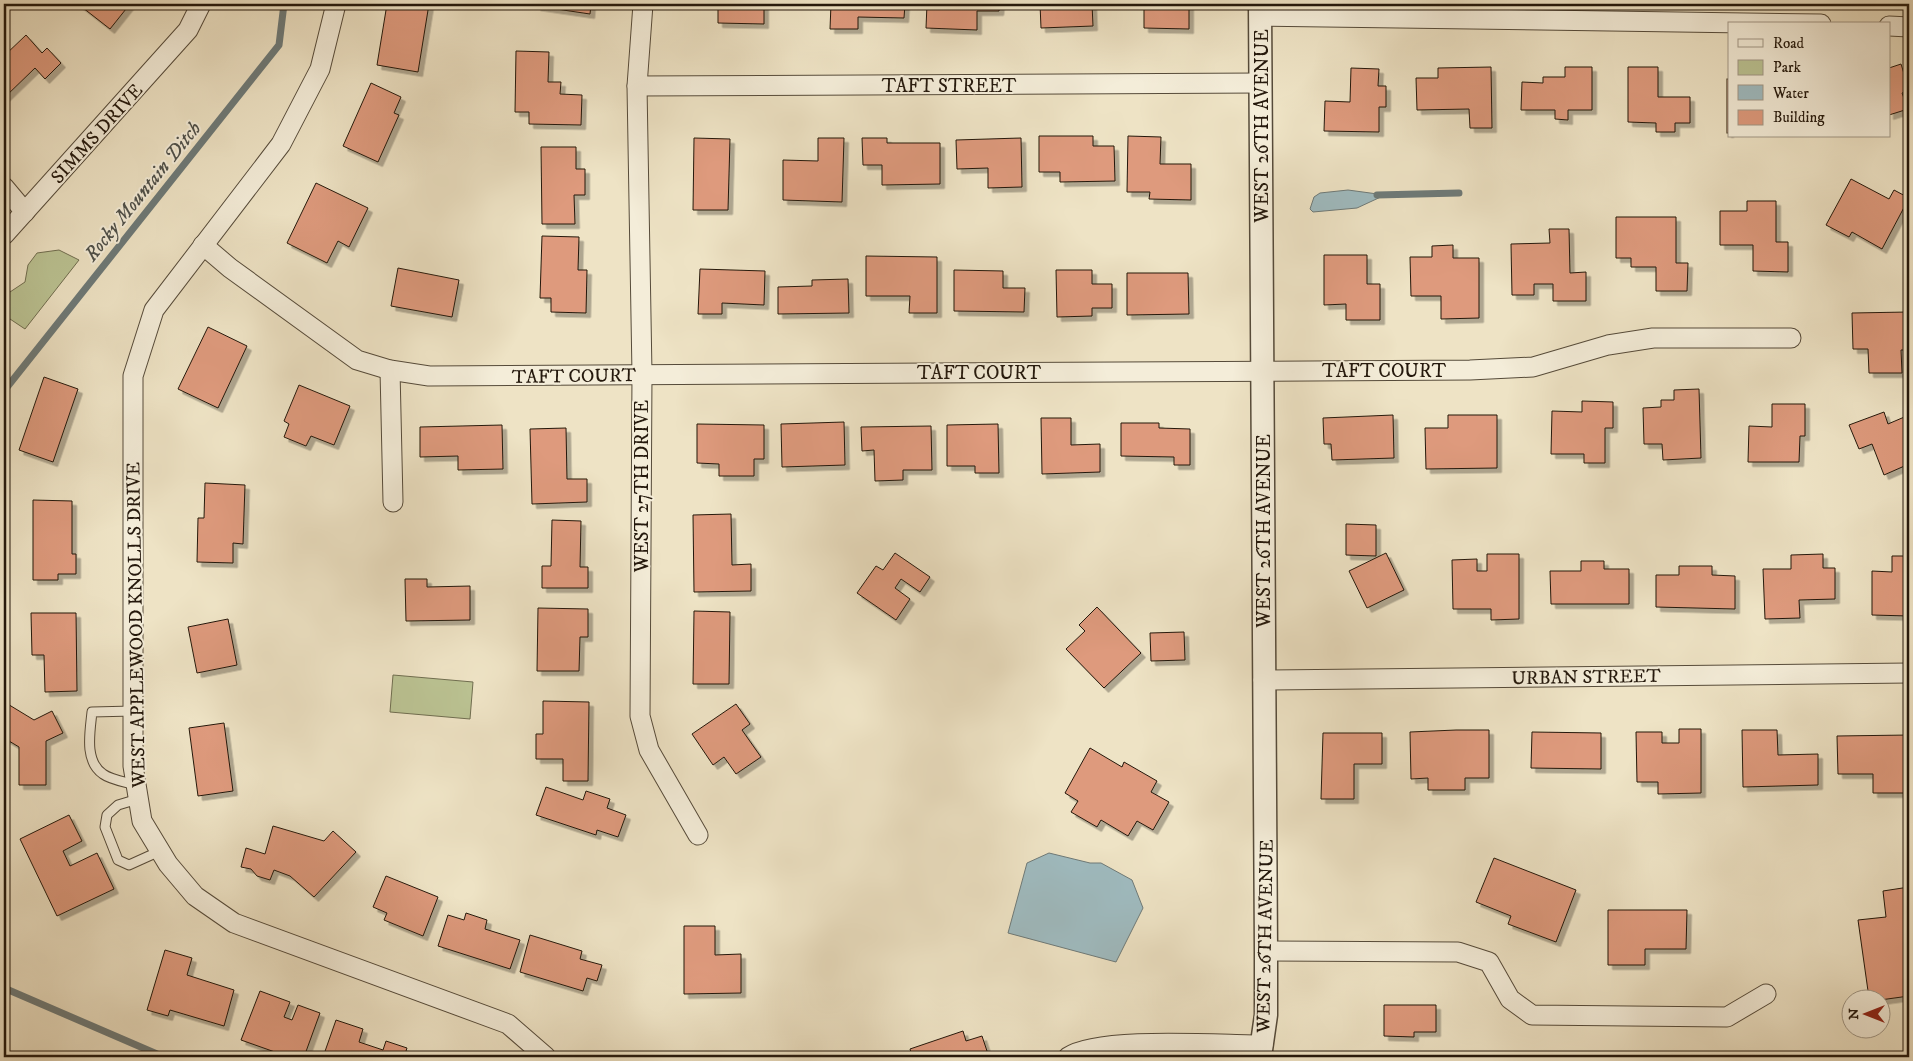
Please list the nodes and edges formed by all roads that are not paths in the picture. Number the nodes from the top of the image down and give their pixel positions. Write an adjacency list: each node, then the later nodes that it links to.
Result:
1 (200, 4): 12 (street, SIMMS DRIVE)
2 (336, 4): 14 (street, WEST APPLEWOOD KNOLLS DRIVE)
3 (643, 4): 10 (street, WEST 27TH DRIVE)
4 (1260, 10): 5 (street); 9 (street, WEST 26TH AVENUE)
5 (1731, 12): 6 (street)
6 (1806, 22)
7 (1890, 26): 8 (street)
8 (1909, 26)
9 (1260, 83): 10 (street, TAFT STREET); 17 (street, WEST 26TH AVENUE)
10 (637, 86): 18 (street, WEST 27TH DRIVE)
11 (4, 187): 12 (street)
12 (25, 212): 13 (street, SIMMS DRIVE)
13 (4, 235)
14 (203, 245): 16 (street, TAFT COURT); 22 (street, WEST APPLEWOOD KNOLLS DRIVE)
15 (1791, 338): 17 (street, TAFT COURT)
16 (390, 370): 18 (street, TAFT COURT); 19 (street)
17 (1263, 371): 18 (street, TAFT COURT); 21 (street, WEST 26TH AVENUE)
18 (642, 374): 24 (street, WEST 27TH DRIVE)
19 (393, 502)
20 (1909, 673): 21 (street, URBAN STREET)
21 (1263, 680): 26 (street, WEST 26TH AVENUE)
22 (133, 711): 23 (street, WEST APPLEWOOD KNOLLS DRIVE); 23 (lane)
23 (137, 792): 25 (street, WEST APPLEWOOD KNOLLS DRIVE); 25 (lane)
24 (698, 835)
25 (160, 851): 29 (street, WEST APPLEWOOD KNOLLS DRIVE)
26 (1266, 951): 27 (street); 28 (street, WEST 26TH AVENUE)
27 (1766, 994)
28 (1261, 1051): 30 (street)
29 (546, 1057)
30 (1068, 1057)

